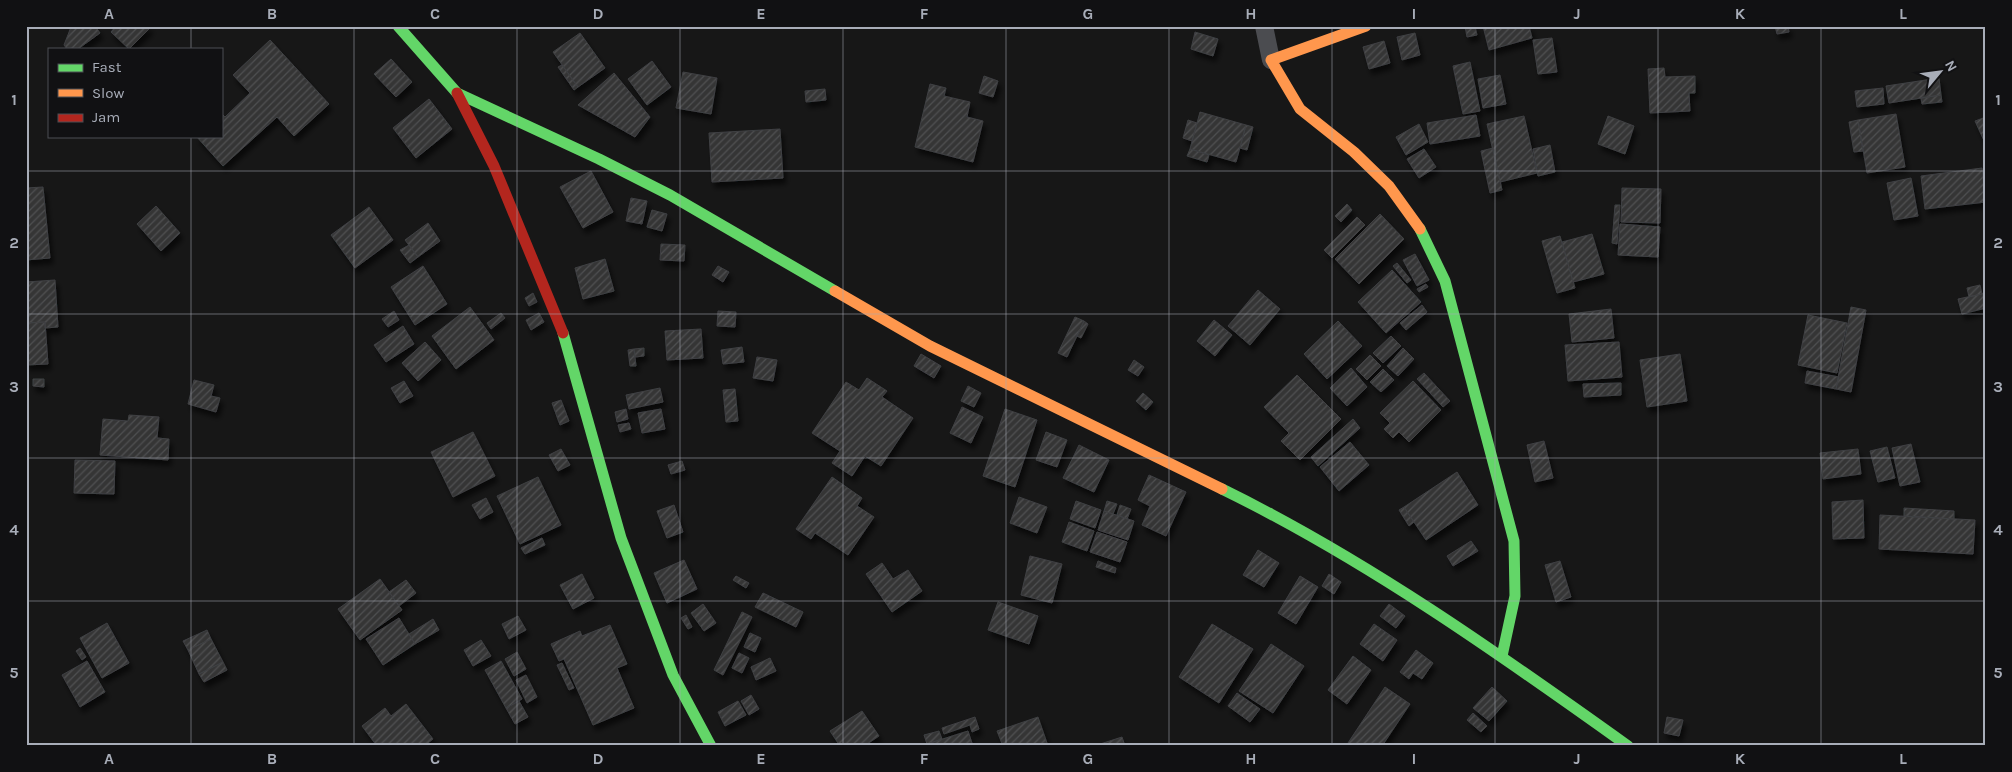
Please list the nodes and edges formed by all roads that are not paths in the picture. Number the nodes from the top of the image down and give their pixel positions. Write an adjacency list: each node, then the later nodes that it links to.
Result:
1 (398, 26): 5 (street)
2 (1264, 26): 4 (street)
3 (1366, 26): 4 (street)
4 (1271, 60): 6 (street)
5 (457, 93): 6 (street); 7 (street)
6 (1502, 656): 8 (street)
7 (711, 746)
8 (1628, 746)

